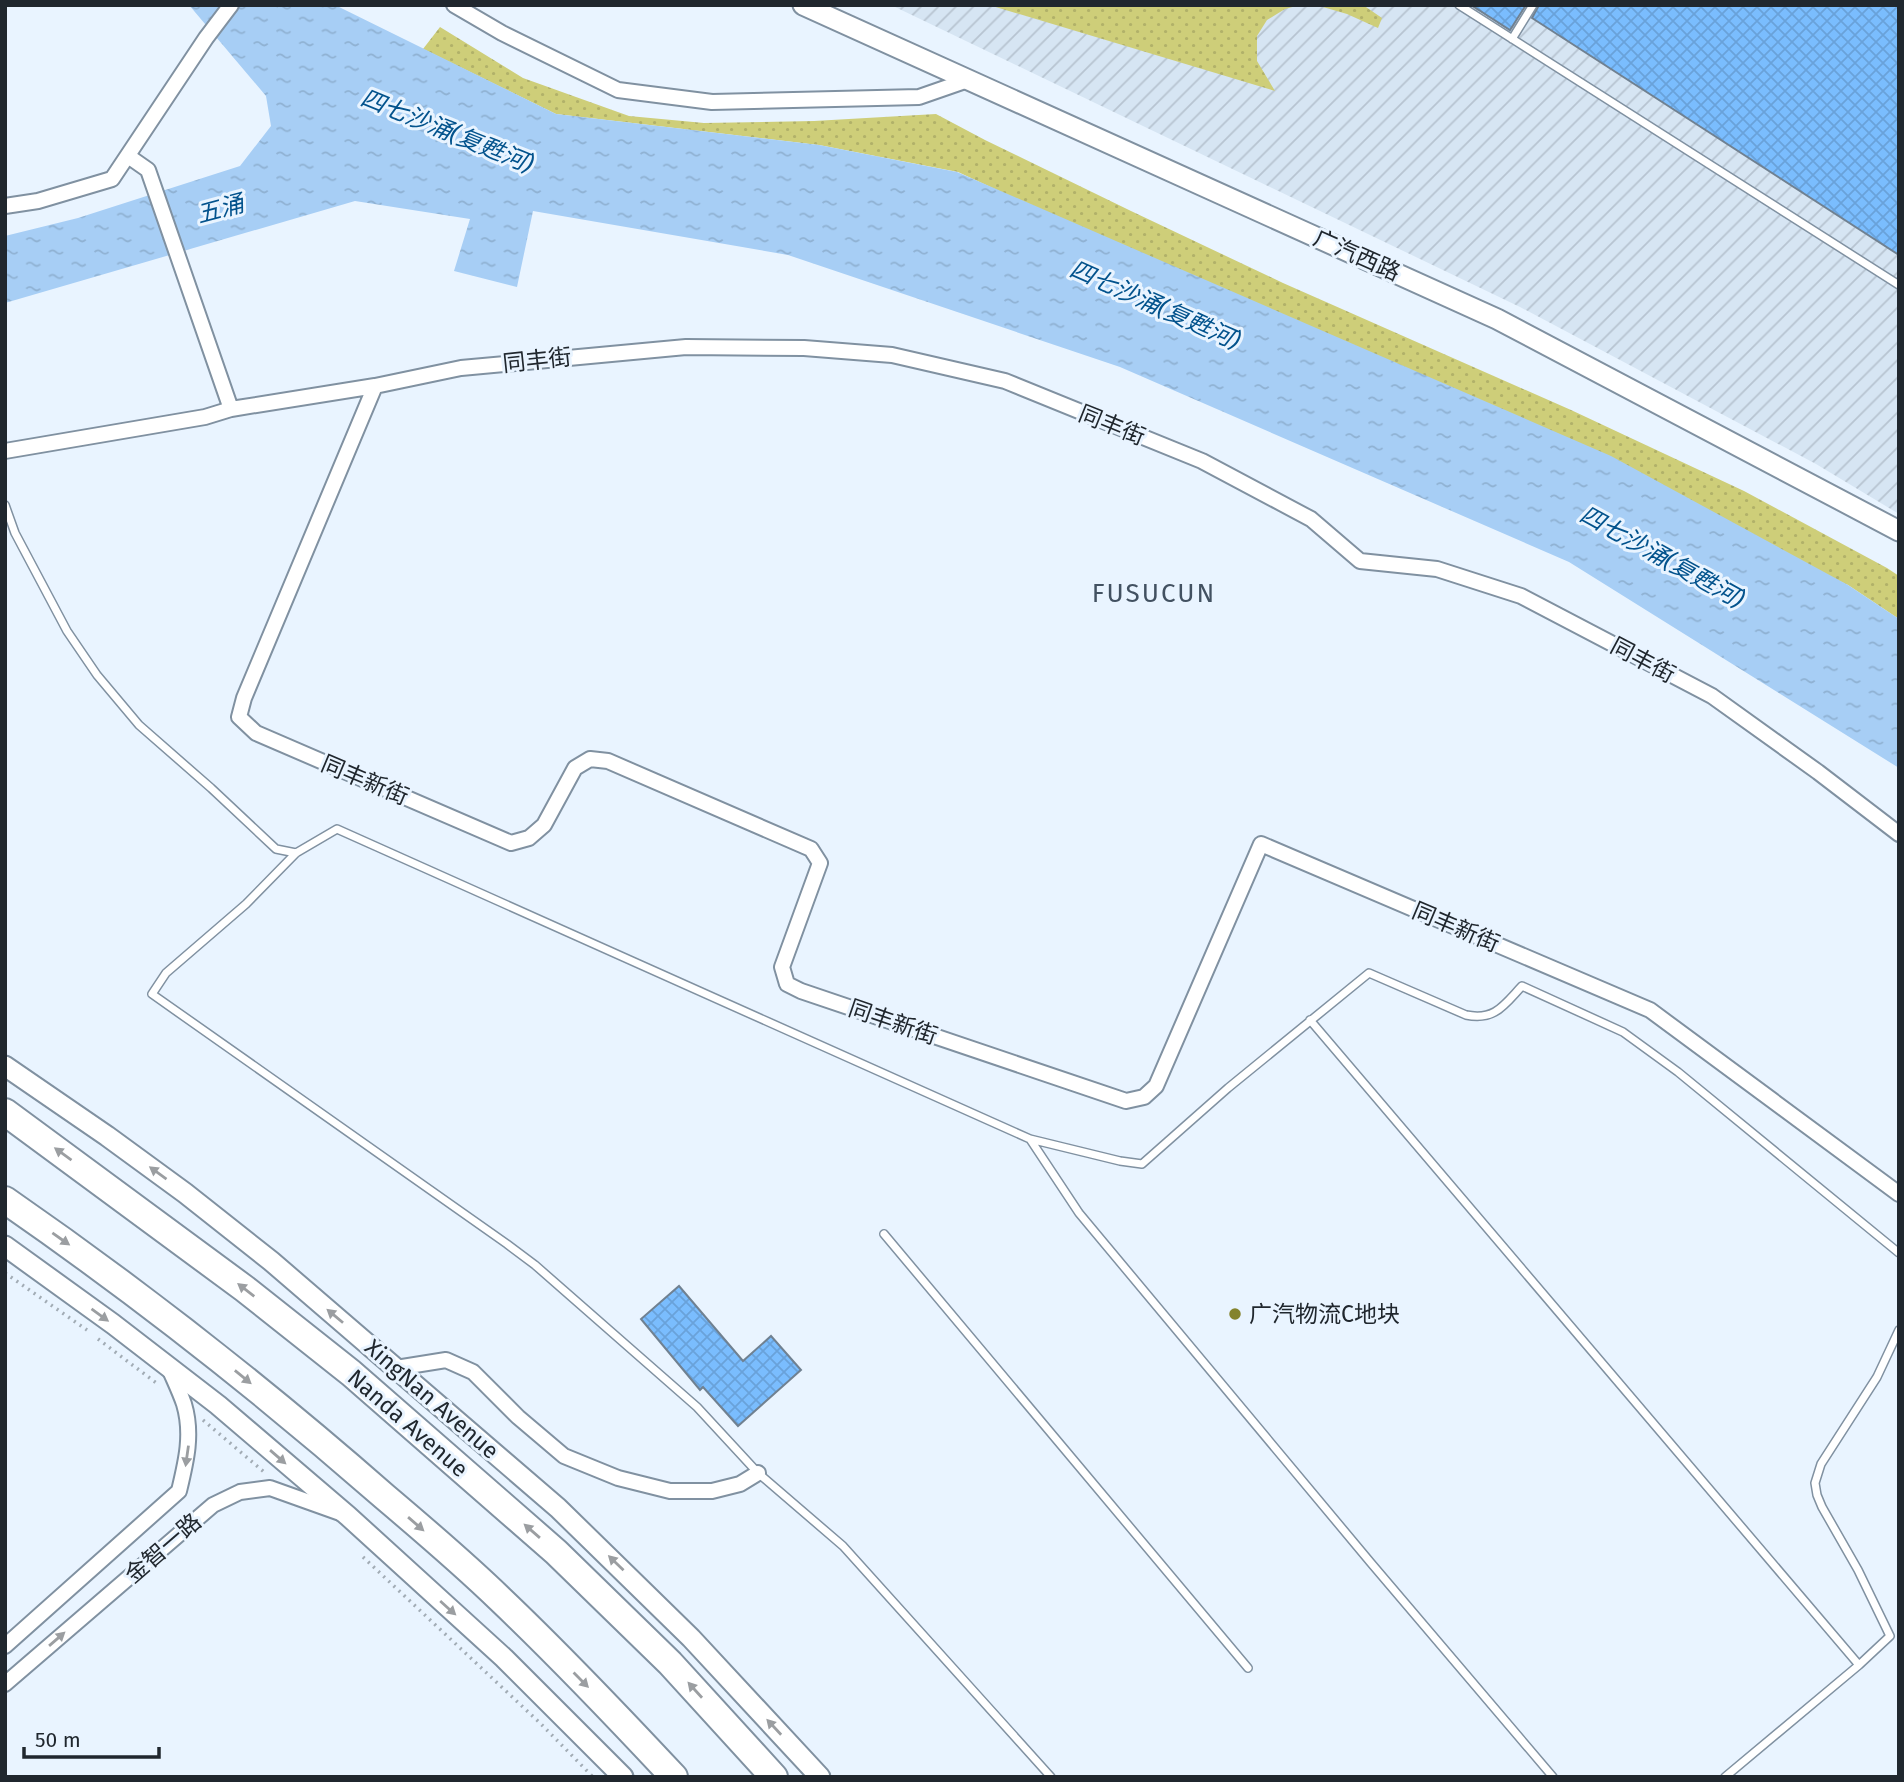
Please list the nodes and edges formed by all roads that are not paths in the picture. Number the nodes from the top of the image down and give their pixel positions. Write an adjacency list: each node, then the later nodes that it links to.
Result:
1 (231, 5): 8 (street)
2 (454, 5): 7 (street)
3 (803, 5): 7 (main road, 广汽西路)
4 (1459, 5): 6 (lane)
5 (1533, 5): 6 (lane)
6 (1512, 39): 10 (lane)
7 (968, 80): 15 (main road, 广汽西路)
8 (128, 156): 9 (street); 12 (street)
9 (5, 206)
10 (1899, 285)
11 (375, 386): 12 (street, 同丰街); 16 (street, 同丰街); 22 (street, 同丰新街)
12 (231, 409): 13 (street, 同丰街)
13 (5, 451)
14 (5, 505): 17 (lane)
15 (1899, 531)
16 (1899, 834)
17 (296, 853): 21 (lane); 30 (lane)
18 (1310, 1020): 21 (lane); 26 (lane); 33 (lane)
19 (5, 1066): 29 (main road, XingNan Avenue, one-way to 19)
20 (5, 1112): 38 (highway, Nanda Avenue, one-way to 20)
21 (1030, 1139): 41 (lane)
22 (1899, 1195)
23 (5, 1200): 37 (highway, one-way to 37)
24 (884, 1234): 34 (lane)
25 (5, 1246): 28 (main road, one-way to 28)
26 (1899, 1253)
27 (1899, 1330): 33 (lane)
28 (168, 1367): 31 (main road, one-way to 31); 32 (street, 金智一路, one-way to 32)
29 (396, 1368): 30 (street); 39 (main road, XingNan Avenue, one-way to 29)
30 (758, 1473): 40 (lane)
31 (348, 1516): 35 (street, 金智一路, one-way to 31); 36 (main road, one-way to 36)
32 (5, 1646)
33 (1859, 1665): 42 (lane)
34 (1248, 1668)
35 (5, 1684)
36 (623, 1777)
37 (674, 1777)
38 (774, 1777)
39 (820, 1777)
40 (1051, 1777)
41 (1553, 1777)
42 (1725, 1777)

